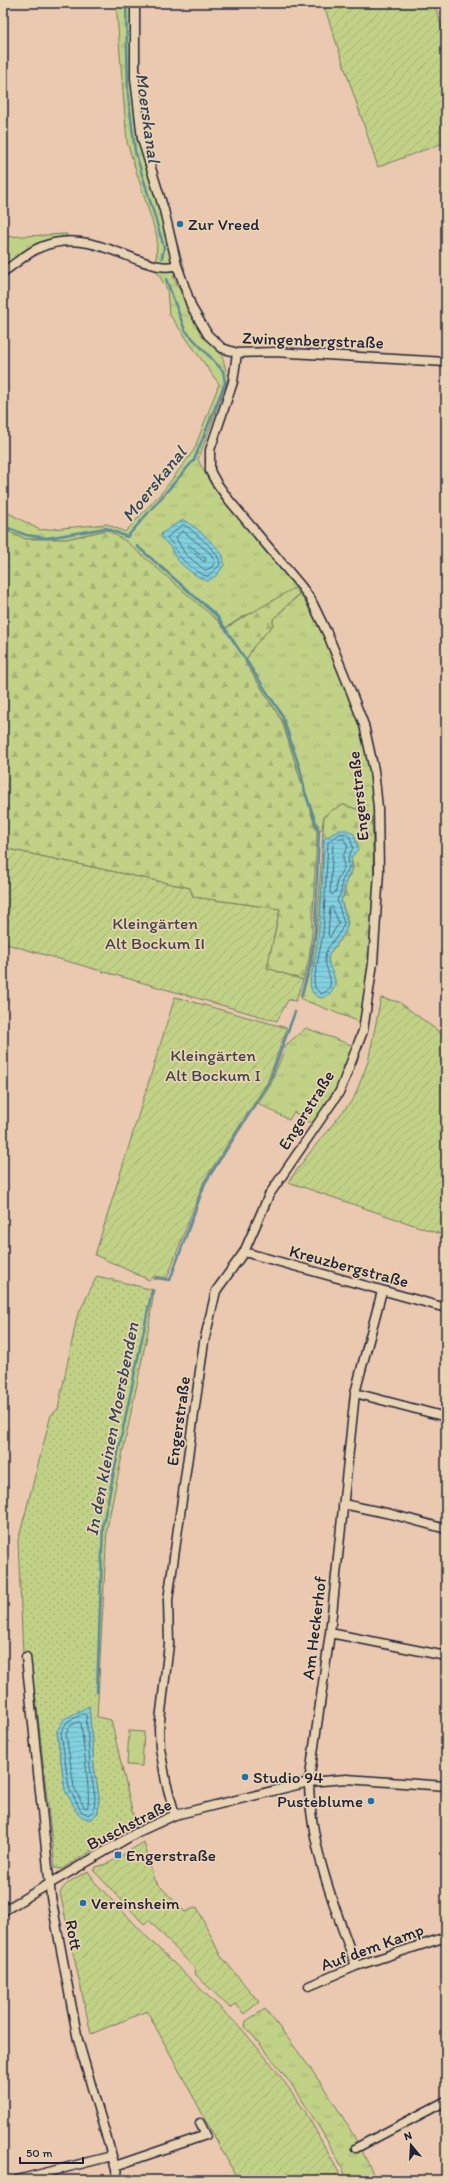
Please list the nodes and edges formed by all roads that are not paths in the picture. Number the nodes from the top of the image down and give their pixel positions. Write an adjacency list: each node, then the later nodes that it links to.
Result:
1 (135, 3): 2 (street, Zwingenbergstraße)
2 (177, 265): 3 (street); 4 (street, Zwingenbergstraße)
3 (3, 272)
4 (237, 354): 5 (street, Zwingenbergstraße); 6 (street, Engerstraße)
5 (446, 362)
6 (244, 1252): 7 (street, Kreuzbergstraße); 18 (street, Engerstraße)
7 (382, 1291): 8 (street, Kreuzbergstraße); 9 (street, Am Heckerhof)
8 (446, 1308)
9 (355, 1393): 10 (street); 11 (street, Am Heckerhof)
10 (446, 1417)
11 (343, 1504): 12 (street); 13 (street, Am Heckerhof)
12 (446, 1528)
13 (330, 1633): 14 (street); 16 (street, Am Heckerhof)
14 (446, 1656)
15 (26, 1657): 19 (street, Rott)
16 (309, 1782): 17 (street, Buschstraße); 18 (street, Buschstraße); 22 (street, Am Heckerhof)
17 (446, 1786)
18 (175, 1815): 19 (street, Buschstraße)
19 (51, 1883): 20 (street, Buschstraße); 27 (street, Rott)
20 (3, 1911)
21 (446, 1937): 22 (street, Auf dem Kamp)
22 (356, 1966): 23 (street, Auf dem Kamp)
23 (309, 1986)
24 (446, 2100): 26 (street)
25 (200, 2123): 28 (street)
26 (356, 2148)
27 (112, 2156): 28 (street, Rott); 29 (street)
28 (115, 2166): 30 (street, Rott)
29 (17, 2180)
30 (119, 2180)

